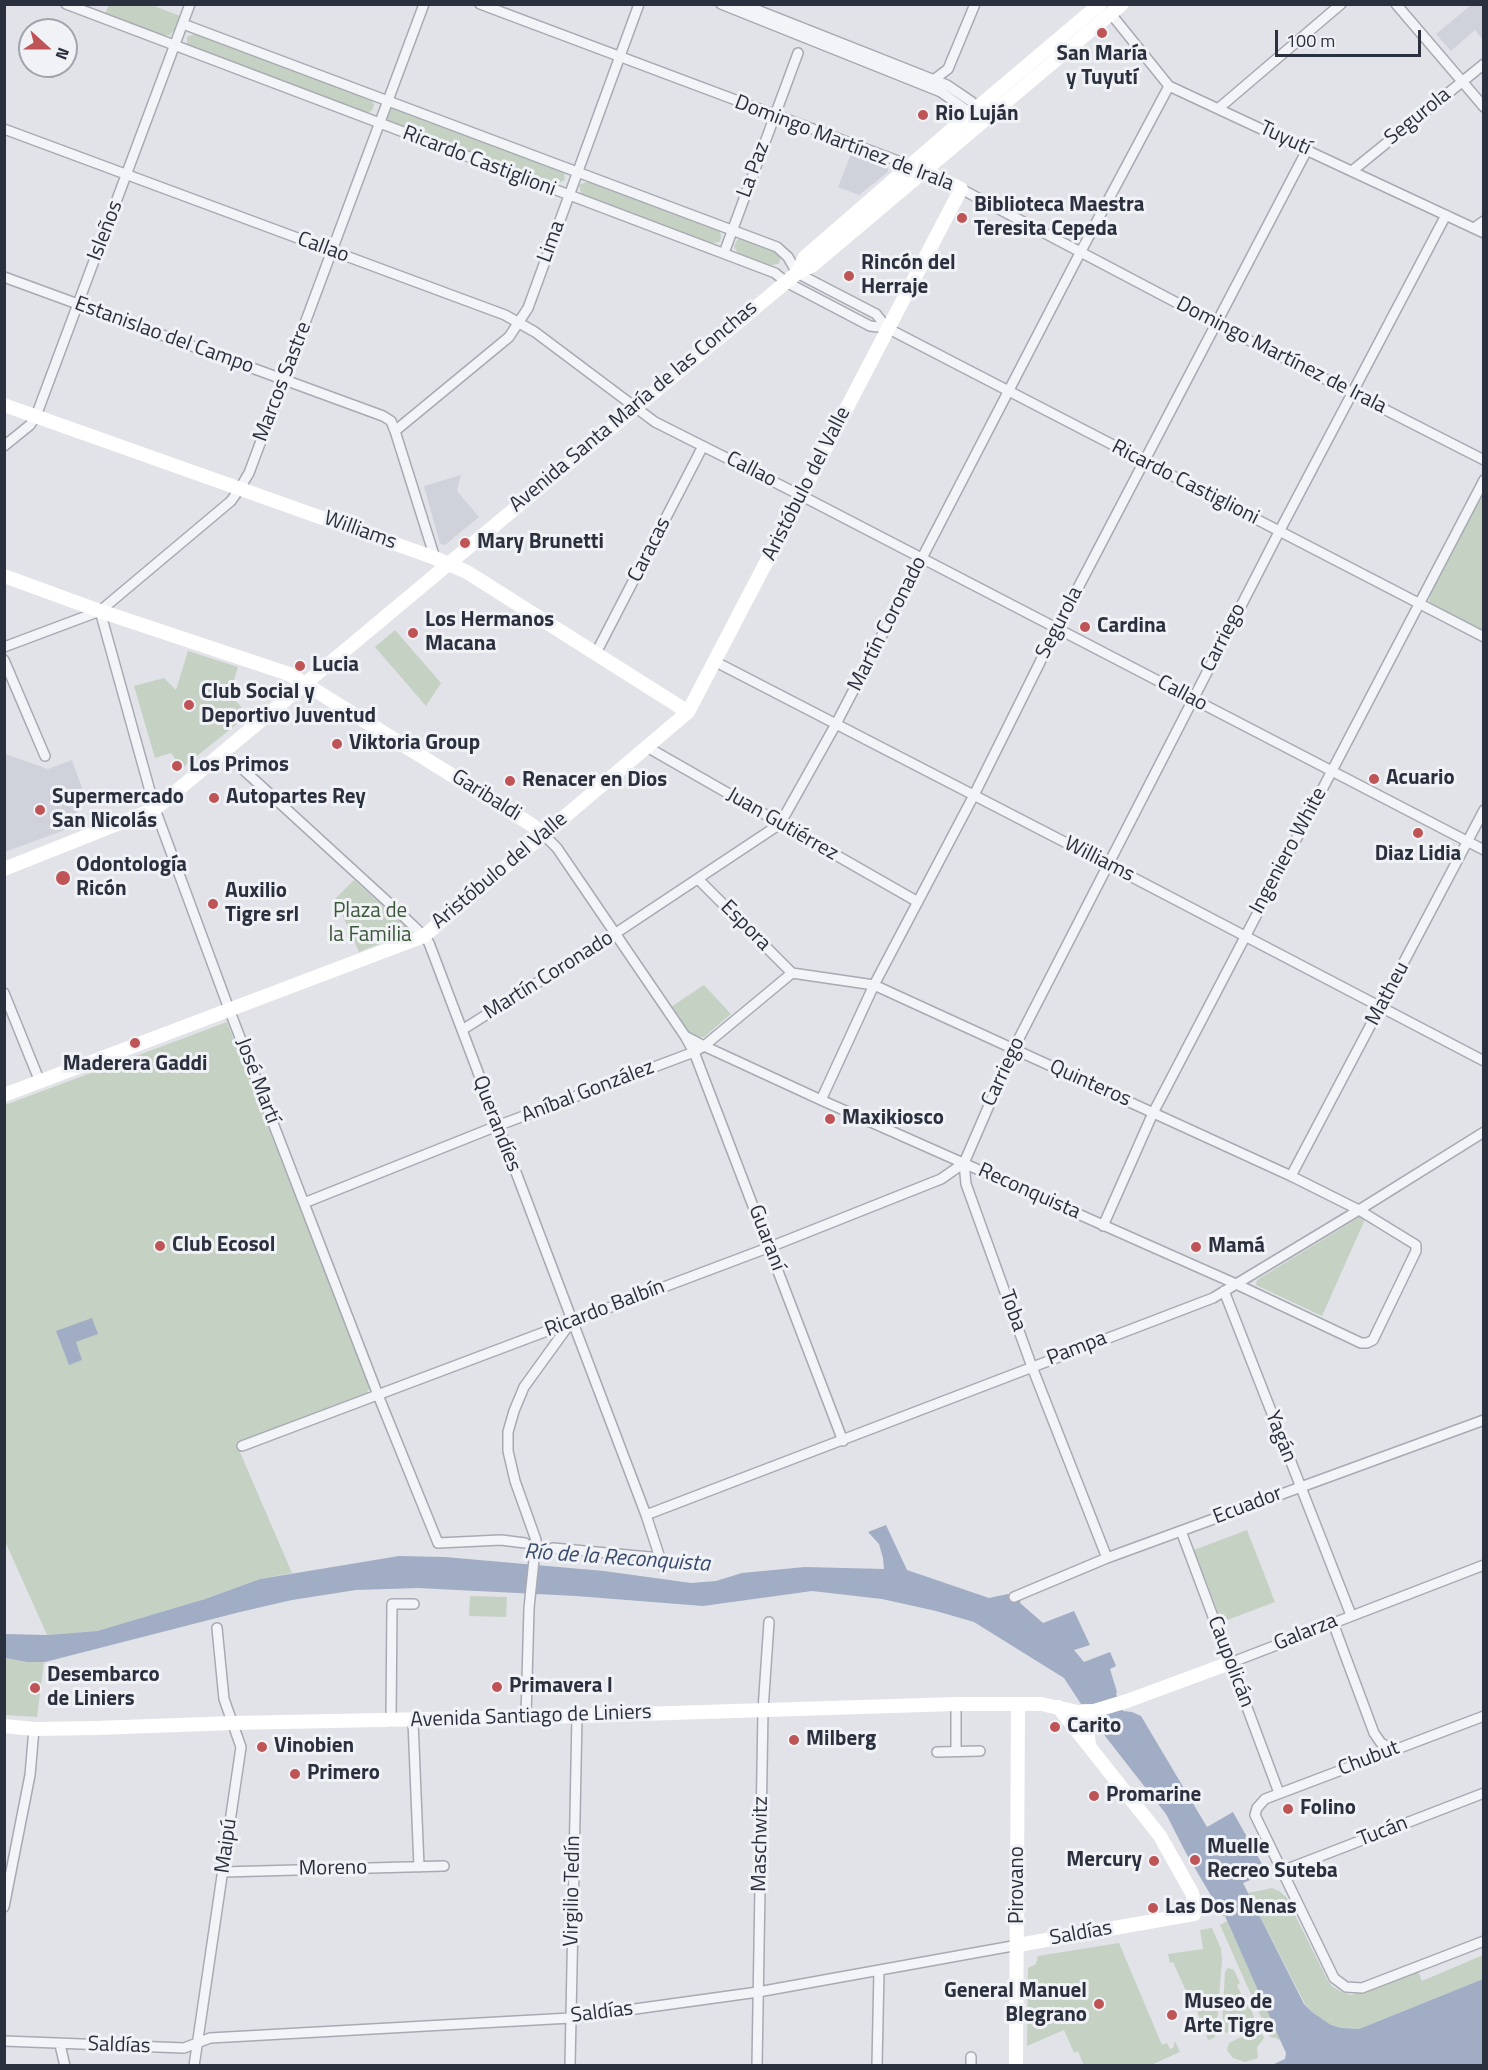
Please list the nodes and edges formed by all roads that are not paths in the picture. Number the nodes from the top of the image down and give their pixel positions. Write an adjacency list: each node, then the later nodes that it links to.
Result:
1 (66, 4): 13 (street, Ricardo Castiglioni)
2 (190, 4): 12 (street, Isleños)
3 (424, 4): 20 (street, Marcos Sastre)
4 (480, 4): 15 (street, Domingo Martínez de Irala)
5 (639, 4): 15 (street, Lima)
6 (721, 4): 18 (street)
7 (742, 4): 18 (street)
8 (975, 4): 18 (street)
9 (1341, 4): 22 (street)
10 (1396, 4): 17 (street)
11 (1111, 8): 19 (street, Tuyutí); 28 (street, Avenida Santa María de las Conchas); 29 (street, Avenida Santa María de las Conchas)
12 (183, 24): 13 (street, Isleños); 20 (street, Ricardo Castiglioni)
13 (175, 46): 25 (street, Ricardo Castiglioni); 32 (street, Isleños)
14 (798, 53): 24 (street, La Paz)
15 (619, 57): 24 (street, Domingo Martínez de Irala); 31 (street, Lima)
16 (1484, 64): 17 (street, Segurola)
17 (1462, 82): 23 (street); 30 (street, Segurola)
18 (929, 83): 21 (street)
19 (1169, 86): 22 (street, Tuyutí); 41 (street, Martín Coronado)
20 (389, 101): 25 (street, Marcos Sastre); 31 (street, Ricardo Castiglioni)
21 (969, 105)
22 (1219, 108): 27 (street, Tuyutí)
23 (1484, 108)
24 (774, 116): 28 (street, Domingo Martínez de Irala); 37 (street, La Paz)
25 (380, 124): 34 (street, Ricardo Castiglioni); 39 (street, Marcos Sastre)
26 (4, 129): 32 (street, Callao)
27 (1307, 150): 30 (street, Tuyutí); 46 (street, Segurola)
28 (911, 165): 29 (street, Domingo Martínez de Irala); 43 (street, Avenida Santa María de las Conchas)
29 (925, 171): 33 (street, Domingo Martínez de Irala); 43 (street, Avenida Santa María de las Conchas)
30 (1352, 171): 35 (street, Tuyutí)
31 (577, 172): 34 (street, Lima); 37 (street, Ricardo Castiglioni)
32 (127, 176): 39 (street, Callao); 44 (street, Isleños)
33 (961, 189): 41 (street, Domingo Martínez de Irala); 47 (street, Aristóbulo del Valle)
34 (569, 195): 40 (street, Ricardo Castiglioni); 45 (street, Lima)
35 (1446, 216): 38 (street, Tuyutí); 50 (street, Carriego)
36 (1484, 221): 38 (street)
37 (732, 231): 40 (street, La Paz); 43 (street, Ricardo Castiglioni)
38 (1479, 231)
39 (333, 251): 45 (street, Callao); 48 (street, Marcos Sastre)
40 (724, 253): 43 (street, Ricardo Castiglioni)
41 (1080, 253): 46 (street, Domingo Martínez de Irala); 49 (street, Martín Coronado)
42 (4, 277): 44 (street, Estanislao del Campo)
43 (792, 277): 47 (street, Ricardo Castiglioni); 47 (street, Ricardo Castiglioni); 52 (street, Avenida Santa María de las Conchas)
44 (79, 304): 48 (street, Estanislao del Campo); 53 (street, Isleños)
45 (519, 323): 52 (street, Callao); 54 (street, Lima)
46 (1217, 324): 50 (street, Domingo Martínez de Irala); 58 (street, Segurola)
47 (887, 328): 49 (street, Ricardo Castiglioni); 61 (street, Aristóbulo del Valle)
48 (284, 380): 54 (street, Estanislao del Campo); 60 (street, Marcos Sastre)
49 (1008, 392): 58 (street, Ricardo Castiglioni); 63 (street, Martín Coronado)
50 (1353, 392): 57 (street, Domingo Martínez de Irala); 62 (street, Carriego)
51 (4, 405): 53 (street, Williams)
52 (634, 407): 56 (street, Callao); 64 (street, Avenida Santa María de las Conchas)
53 (36, 416): 55 (street, Isleños); 60 (street, Williams)
54 (395, 431): 64 (street)
55 (4, 446)
56 (703, 446): 61 (street, Callao); 71 (street, Caracas)
57 (1484, 460)
58 (1145, 462): 62 (street, Ricardo Castiglioni); 68 (street, Segurola)
59 (1484, 480): 66 (street, Ingeniero White)
60 (240, 488): 64 (street, Williams); 67 (street, Marcos Sastre)
61 (802, 496): 63 (street, Callao); 73 (street, Aristóbulo del Valle)
62 (1279, 532): 66 (street, Ricardo Castiglioni); 75 (street, Carriego)
63 (922, 559): 68 (street, Callao); 77 (street, Martín Coronado)
64 (441, 561): 71 (street, Williams); 74 (street, Avenida Santa María de las Conchas)
65 (4, 576): 67 (street, Garibaldi)
66 (1419, 603): 69 (street, Ricardo Castiglioni); 81 (street, Ingeniero White)
67 (100, 611): 70 (street, Marcos Sastre); 74 (street, Garibaldi); 83 (street, José Martí)
68 (1057, 628): 75 (street, Callao); 82 (street, Segurola)
69 (1484, 637)
70 (4, 646)
71 (596, 653): 76 (street, Williams)
72 (4, 660): 80 (street)
73 (714, 661): 76 (street, Aristóbulo del Valle); 77 (street, Williams)
74 (305, 684): 79 (street, Avenida Santa María de las Conchas); 86 (street, Garibaldi)
75 (1193, 700): 81 (street, Callao); 89 (street, Carriego)
76 (688, 712): 78 (street, Aristóbulo del Valle)
77 (836, 724): 82 (street, Williams); 85 (street, Martín Coronado)
78 (647, 747): 85 (street, Juan Gutiérrez); 86 (street, Aristóbulo del Valle)
79 (224, 752): 83 (street, Avenida Santa María de las Conchas); 94 (street, Querandíes)
80 (45, 756)
81 (1331, 772): 87 (street, Callao); 95 (street, Ingeniero White)
82 (974, 795): 89 (street, Williams); 92 (street, Segurola)
83 (155, 809): 90 (street, Avenida Santa María de las Conchas); 99 (street, José Martí)
84 (1484, 810): 87 (street, Matheu)
85 (780, 824): 91 (street, Martín Coronado); 92 (street, Juan Gutiérrez)
86 (543, 834): 93 (street, Garibaldi); 94 (street, Aristóbulo del Valle)
87 (1467, 842): 88 (street, Callao); 100 (street, Matheu)
88 (1484, 850)
89 (1109, 865): 95 (street, Williams); 104 (street, Carriego)
90 (4, 869)
91 (699, 880): 93 (street, Martín Coronado); 96 (street, Espora)
92 (918, 902): 97 (street, Segurola)
93 (616, 933): 101 (street, Martín Coronado); 102 (street, Garibaldi)
94 (424, 936): 99 (street, Aristóbulo del Valle); 101 (street, Querandíes)
95 (1245, 936): 100 (street, Williams); 110 (street, Ingeniero White)
96 (792, 973): 97 (street, Quinteros); 103 (street)
97 (874, 985): 104 (street, Quinteros); 109 (street, Segurola)
98 (4, 993): 107 (street)
99 (229, 1008): 107 (street, Aristóbulo del Valle); 115 (street, José Martí)
100 (1381, 1008): 106 (street, Williams); 114 (street, Matheu)
101 (462, 1030): 111 (street, Querandíes)
102 (686, 1036): 103 (street, Reconquista); 105 (street, Guaraní)
103 (704, 1046): 105 (street, Aníbal González); 109 (street, Reconquista)
104 (1013, 1050): 110 (street, Quinteros); 113 (street, Carriego)
105 (694, 1052): 111 (street, Aníbal González); 118 (street, Guaraní)
106 (1484, 1061)
107 (40, 1082): 108 (street, Aristóbulo del Valle)
108 (4, 1095)
109 (821, 1100): 113 (street, Reconquista)
110 (1154, 1113): 114 (street, Quinteros); 117 (street, Ingeniero White)
111 (497, 1126): 115 (street, Aníbal González); 121 (street, Querandíes)
112 (1484, 1132): 116 (street, Pampa)
113 (964, 1163): 117 (street, Reconquista); 118 (street, Ricardo Balbín); 123 (street, Toba)
114 (1291, 1176): 116 (street, Quinteros)
115 (304, 1203): 124 (street, José Martí)
116 (1359, 1210): 119 (street, Pampa); 122 (street, Quinteros)
117 (1103, 1226): 119 (street, Reconquista)
118 (770, 1247): 121 (street, Ricardo Balbín); 126 (street, Guaraní)
119 (1236, 1284): 120 (street, Pampa); 122 (street, Reconquista)
120 (1224, 1291): 123 (street, Pampa); 128 (street, Yagán)
121 (572, 1321): 124 (street, Ricardo Balbín); 129 (street, Querandíes); 147 (street)
122 (1373, 1340)
123 (1032, 1367): 126 (street, Pampa); 133 (street, Toba)
124 (378, 1395): 127 (street, Ricardo Balbín); 131 (street, José Martí)
125 (1484, 1420): 128 (street, Ecuador)
126 (843, 1441): 129 (street, Pampa)
127 (242, 1446)
128 (1300, 1487): 130 (street, Ecuador); 137 (street, Yagán)
129 (646, 1515): 132 (street, Querandíes)
130 (1181, 1531): 133 (street, Ecuador); 141 (street, Caupolicán)
131 (525, 1543)
132 (553, 1548)
133 (1107, 1558): 135 (street, Ecuador)
134 (1484, 1565): 137 (street, Galarza)
135 (1014, 1597)
136 (414, 1604): 150 (street)
137 (1351, 1615): 139 (street, Galarza)
138 (769, 1622): 145 (street, Maschwitz)
139 (1333, 1623): 141 (street, Galarza); 157 (street)
140 (217, 1628): 152 (street, Maipú)
141 (1230, 1663): 146 (street, Galarza); 161 (street, Caupolicán)
142 (957, 1704): 143 (street, Avenida Santiago de Liniers); 145 (street, Avenida Santiago de Liniers); 156 (street)
143 (1018, 1704): 144 (street, Avenida Santiago de Liniers); 168 (street, Pirovano)
144 (1058, 1707): 146 (street, Avenida Santiago de Liniers); 155 (street)
145 (763, 1710): 148 (street, Avenida Santiago de Liniers); 170 (street, Maschwitz)
146 (1094, 1711): 155 (street)
147 (526, 1716): 148 (street, Avenida Santiago de Liniers); 151 (street, Avenida Santiago de Liniers)
148 (578, 1716): 171 (street, Virgilio Tedín)
149 (1484, 1716): 157 (street, Chubut)
150 (391, 1721): 151 (street, Avenida Santiago de Liniers); 152 (street, Avenida Santiago de Liniers)
151 (413, 1721): 163 (street)
152 (233, 1723): 154 (street, Avenida Santiago de Liniers); 165 (street, Maipú)
153 (4, 1726): 154 (street, Avenida Santiago de Liniers)
154 (34, 1729): 166 (street)
155 (1089, 1745): 168 (street, Saldías)
156 (957, 1750): 158 (street); 159 (street)
157 (1392, 1750): 161 (street, Chubut)
158 (980, 1751)
159 (938, 1752)
160 (1484, 1792): 164 (street, Tucán)
161 (1279, 1793): 164 (street, Chubut)
162 (444, 1866): 163 (street, Moreno)
163 (419, 1867): 165 (street, Moreno)
164 (1282, 1871): 167 (street)
165 (223, 1872): 173 (street, Maipú)
166 (4, 1907)
167 (1484, 1941)
168 (1018, 1945): 169 (street, Saldías); 180 (street, Pirovano)
169 (879, 1970): 170 (street, Saldías); 179 (street)
170 (758, 1992): 171 (street, Saldías); 178 (street, Maschwitz)
171 (570, 2018): 173 (street, Saldías); 177 (street, Virgilio Tedín)
172 (4, 2041): 174 (street, Saldías)
173 (196, 2044): 174 (street, Saldías); 176 (street, Maipú)
174 (60, 2045): 175 (street)
175 (65, 2066)
176 (194, 2066)
177 (570, 2066)
178 (757, 2066)
179 (878, 2066)
180 (1016, 2066)

